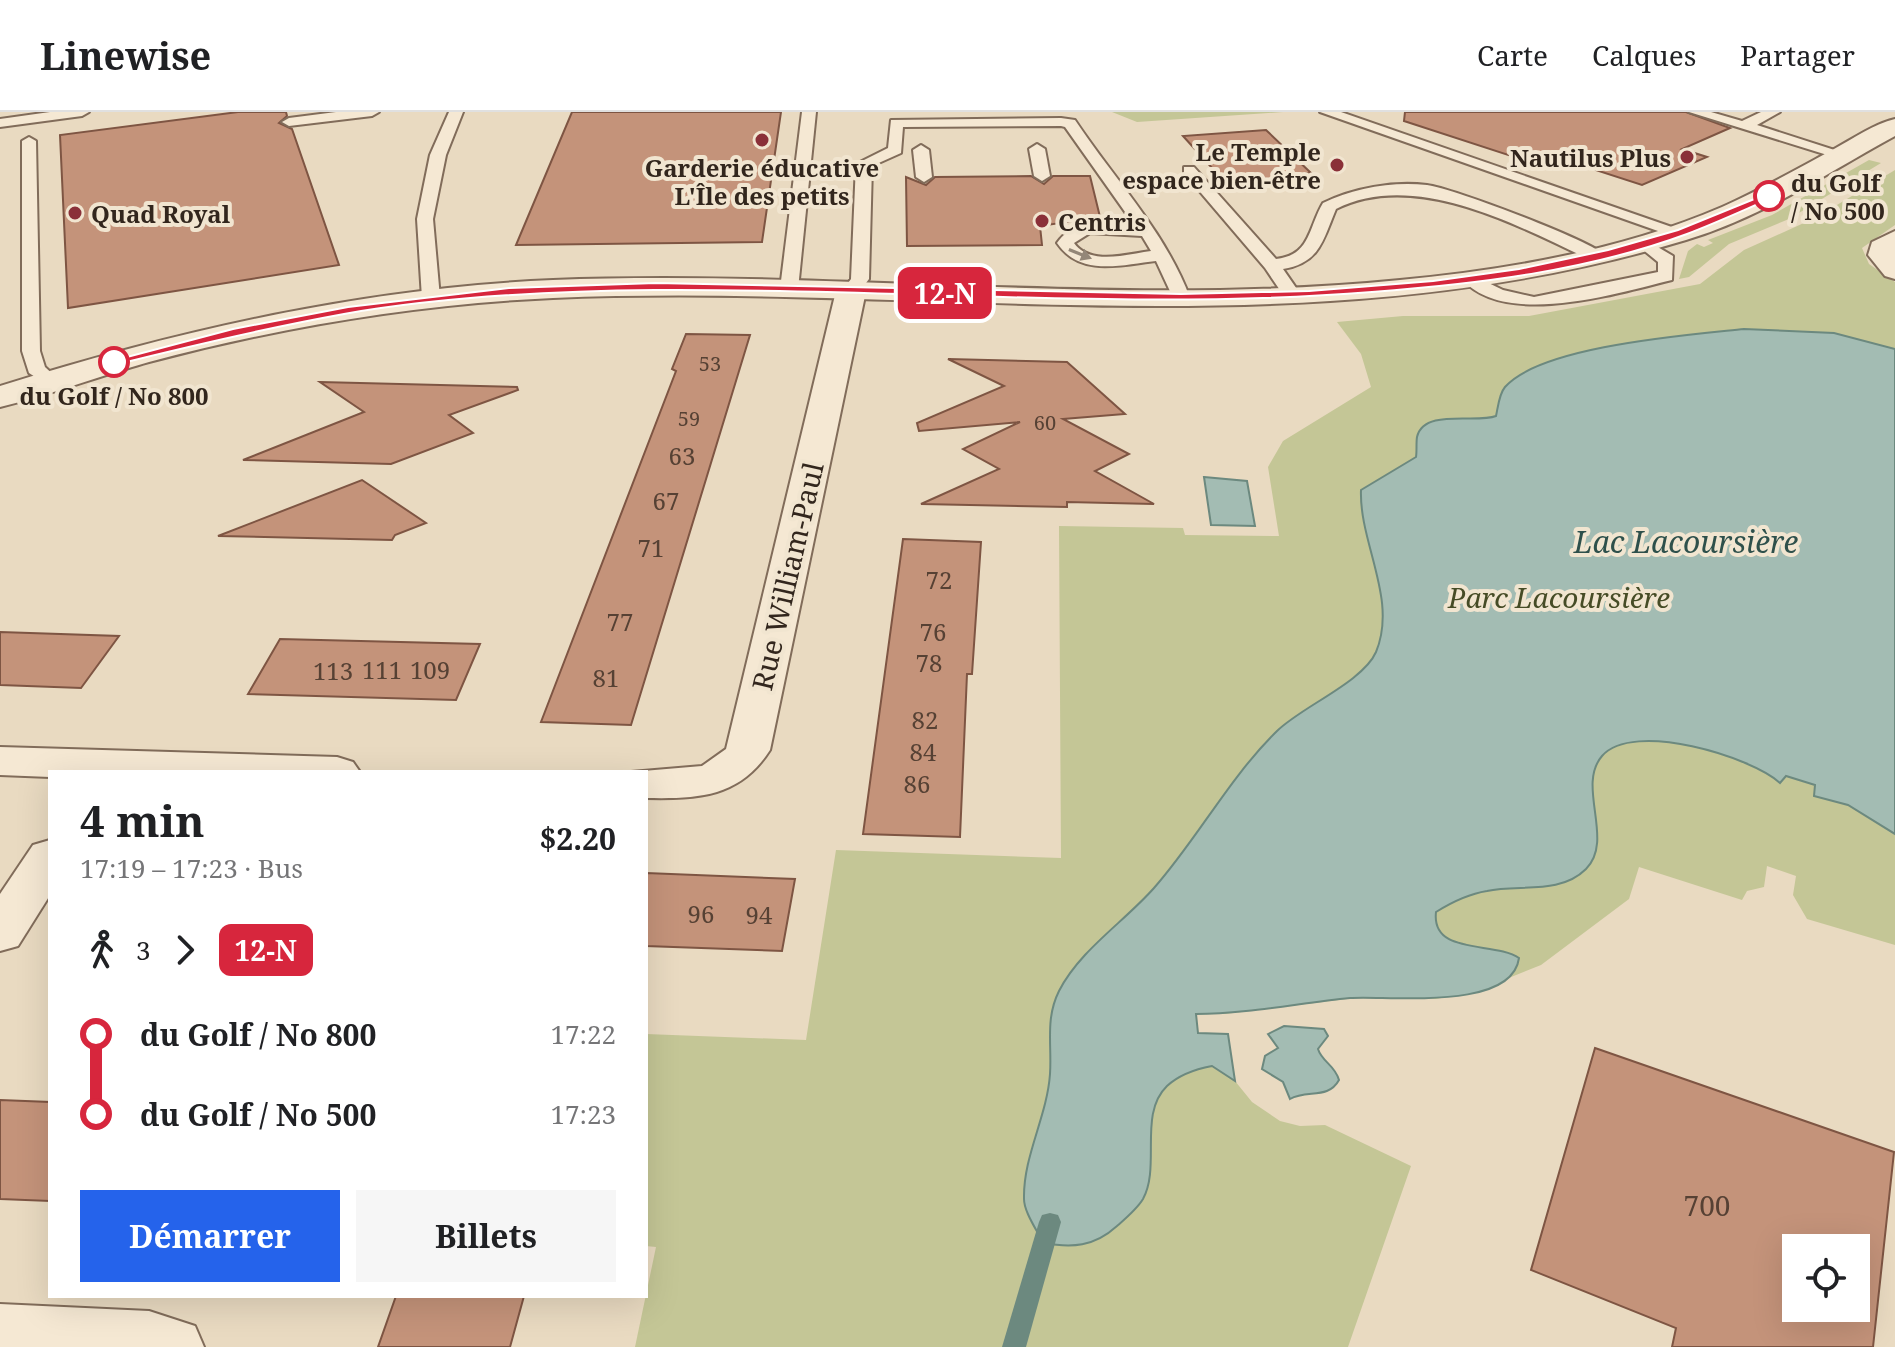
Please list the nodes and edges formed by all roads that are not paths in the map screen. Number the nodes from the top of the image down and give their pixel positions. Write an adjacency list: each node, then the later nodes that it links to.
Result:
1 (82, 112): 12 (lane)
2 (372, 112): 11 (lane)
3 (456, 112): 34 (lane)
4 (809, 112): 31 (lane)
5 (1327, 112): 10 (lane)
6 (1364, 112): 10 (lane)
7 (1696, 112): 13 (lane)
8 (1773, 112): 13 (lane)
9 (896, 117): 22 (lane); 32 (lane)
10 (1346, 118): 23 (lane)
11 (289, 122)
12 (0, 123)
13 (1743, 126): 18 (lane)
14 (1895, 126): 18 (street)
15 (29, 141): 36 (lane)
16 (1037, 149): 20 (lane)
17 (921, 150): 21 (lane)
18 (1842, 155): 23 (street)
19 (1189, 170): 28 (lane)
20 (1042, 176)
21 (924, 177)
22 (1144, 231): 26 (lane); 26 (lane, one-way to 26)
23 (1681, 233): 25 (street)
24 (1895, 240): 29 (street)
25 (1644, 244): 27 (street); 30 (lane)
26 (1160, 255): 35 (lane)
27 (1597, 256): 28 (lane); 30 (street)
28 (1272, 265): 33 (lane)
29 (1895, 270)
30 (1472, 280): 33 (street)
31 (789, 289): 32 (street); 34 (street)
32 (851, 291): 35 (street); 41 (street, Rue William-Paul)
33 (1292, 295): 35 (street)
34 (431, 298): 36 (street)
35 (1181, 298)
36 (49, 380): 37 (street)
37 (0, 397)
38 (0, 761): 39 (street)
39 (109, 768): 40 (street)
40 (223, 770)
41 (648, 783)
42 (48, 860): 43 (street)
43 (0, 933)
44 (0, 1333): 45 (street)
45 (172, 1347)

